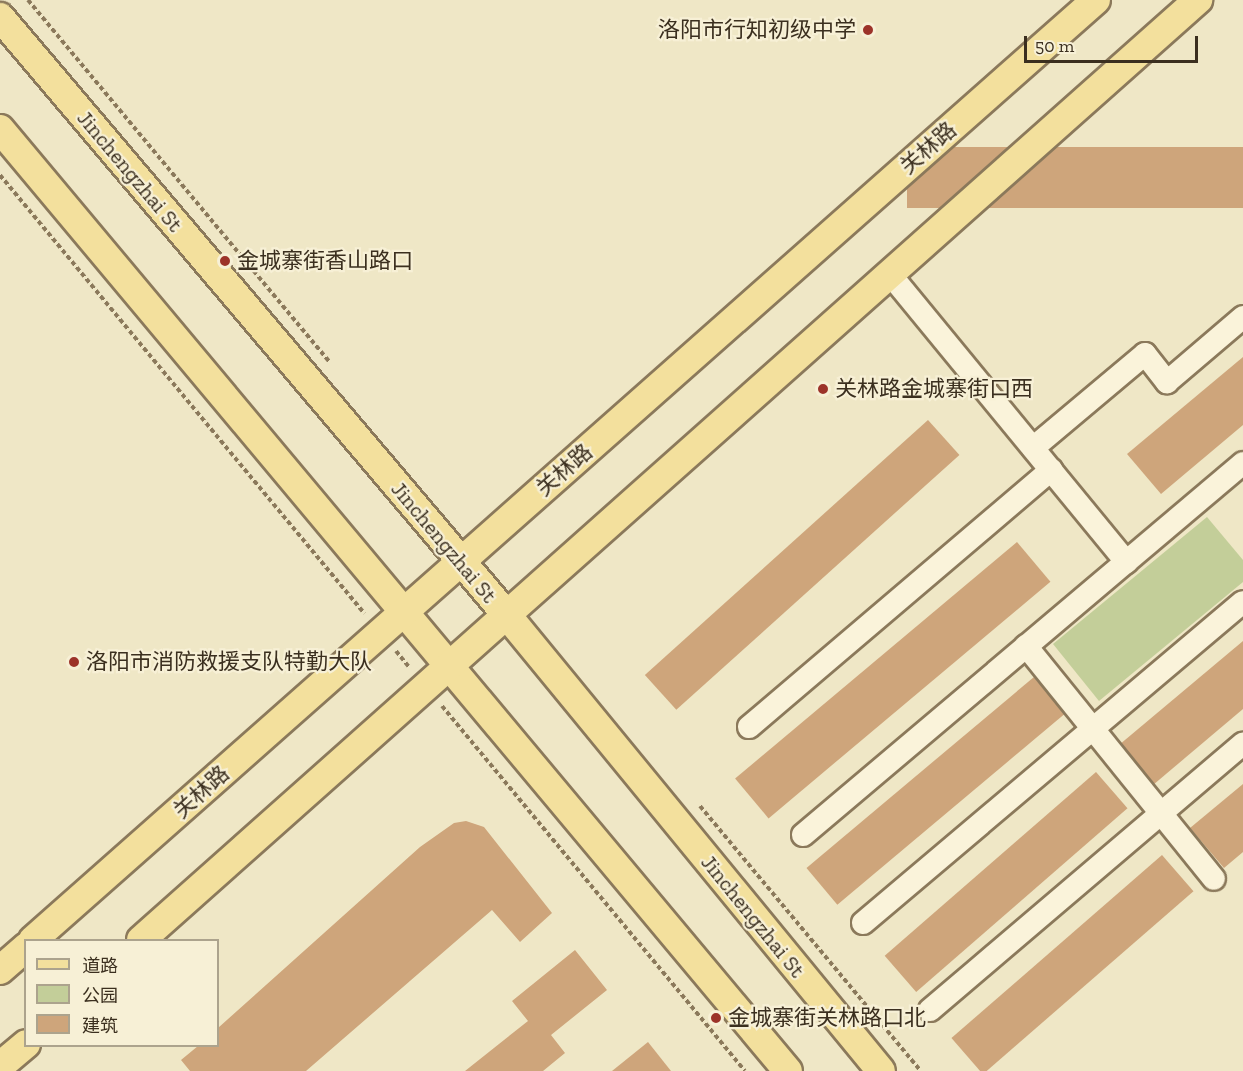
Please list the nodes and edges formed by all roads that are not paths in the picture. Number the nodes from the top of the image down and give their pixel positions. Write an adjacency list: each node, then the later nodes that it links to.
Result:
1 (1096, 0): 10 (main road, 关林路)
2 (1198, 0): 5 (main road)
3 (0, 17): 10 (main road, Jinchengzhai St)
4 (0, 129): 13 (main road)
5 (889, 273): 7 (lane); 14 (main road)
6 (1243, 317): 7 (lane)
7 (1033, 448): 9 (lane)
8 (1243, 463): 11 (lane)
9 (1051, 470): 11 (lane); 17 (lane)
10 (460, 561): 13 (main road, 关林路); 14 (main road, Jinchengzhai St)
11 (1126, 562): 15 (lane)
12 (1243, 602): 18 (lane)
13 (405, 612): 16 (main road); 24 (main road, 关林路)
14 (506, 614): 16 (main road); 32 (main road, Jinchengzhai St)
15 (1026, 646): 18 (lane); 21 (lane)
16 (450, 664): 25 (main road); 31 (main road)
17 (749, 727)
18 (1093, 729): 20 (lane); 23 (lane)
19 (1243, 744): 20 (lane)
20 (1161, 813): 22 (lane); 28 (lane)
21 (803, 836)
22 (1214, 879)
23 (863, 922)
24 (34, 939)
25 (142, 939)
26 (24, 949): 27 (main road)
27 (0, 970)
28 (930, 1010)
29 (24, 1046): 30 (main road)
30 (0, 1066)
31 (788, 1071)
32 (881, 1071)

